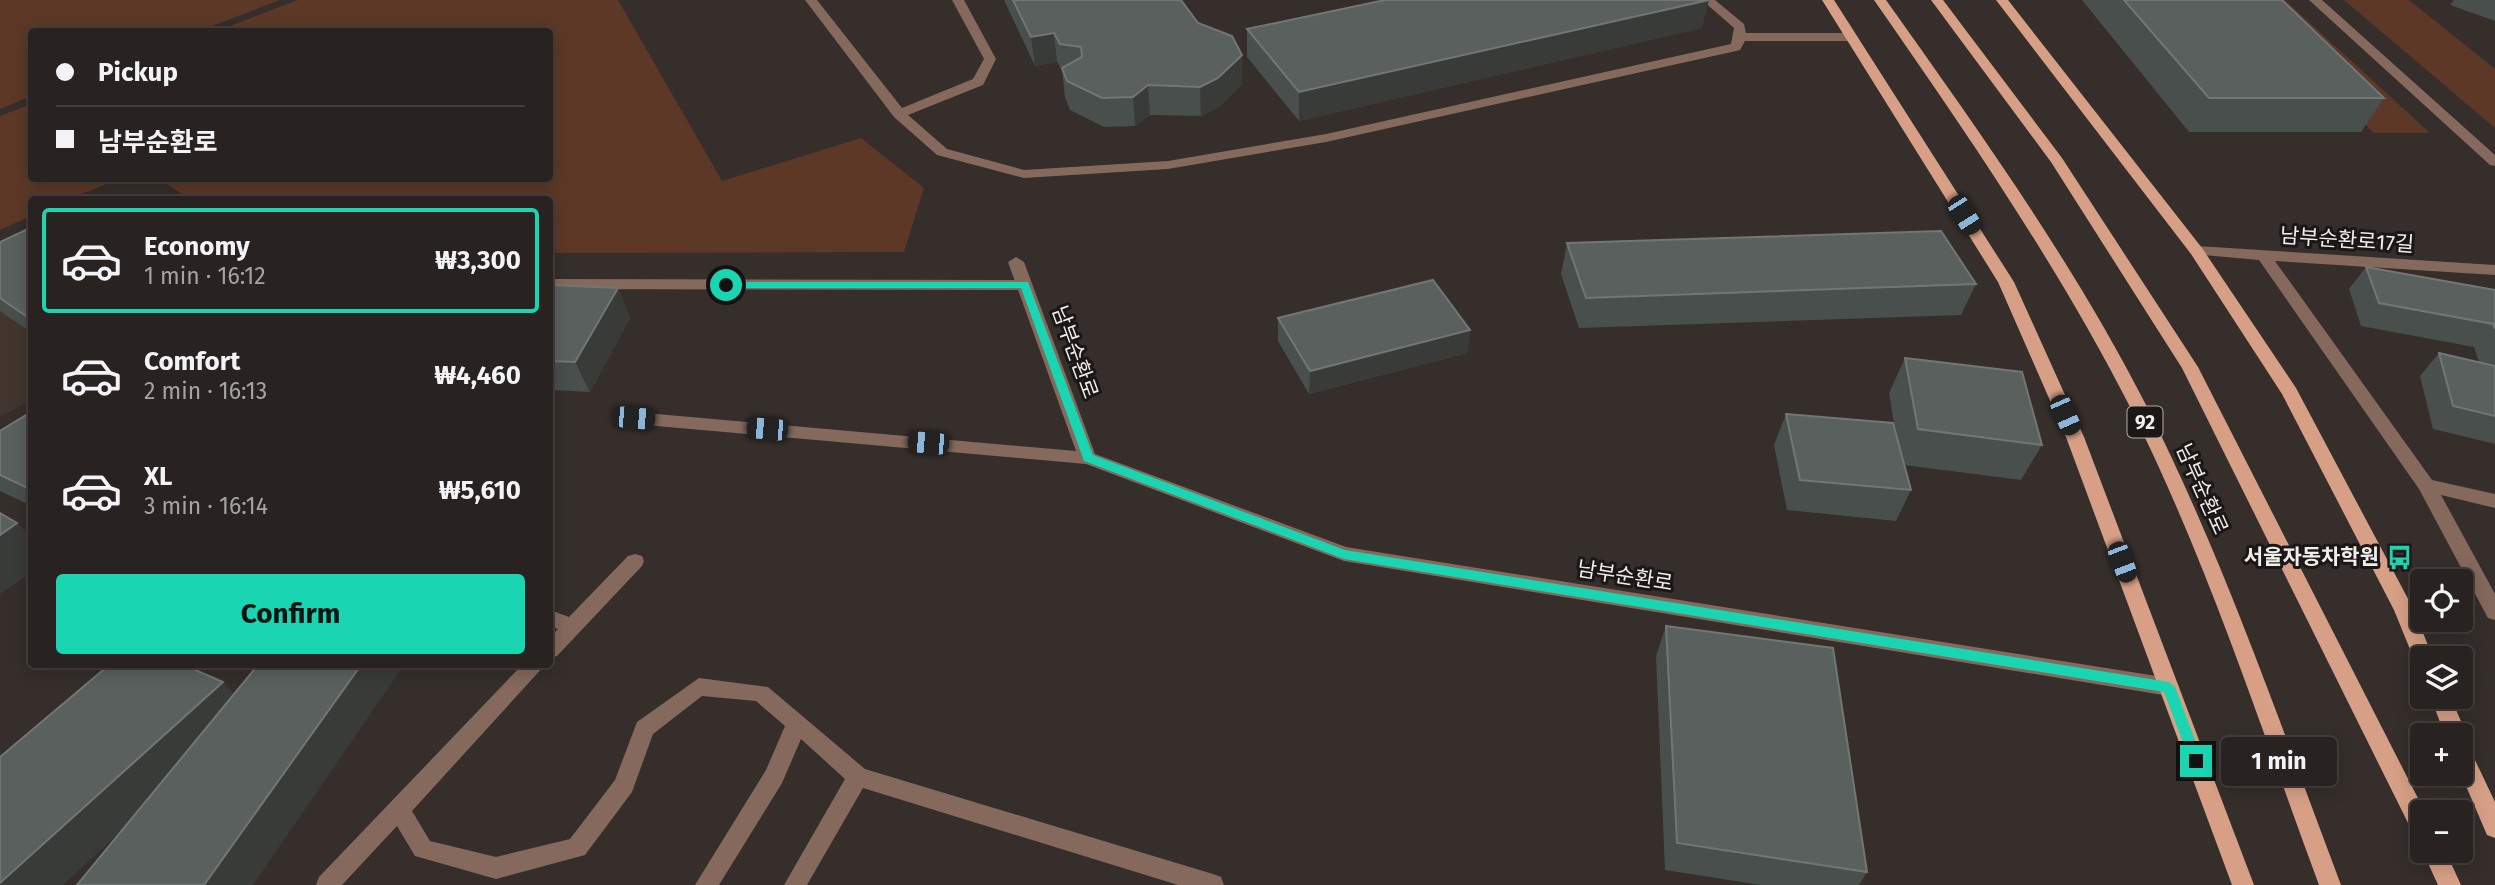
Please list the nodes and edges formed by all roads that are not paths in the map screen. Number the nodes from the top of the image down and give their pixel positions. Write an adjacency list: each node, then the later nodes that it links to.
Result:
1 (811, 0): 11 (street)
2 (958, 0): 11 (street)
3 (1708, 0): 9 (street)
4 (1828, 0): 10 (main road)
5 (1880, 0): 43 (main road, 남부순환로 / 92)
6 (1937, 0): 34 (main road, 남부순환로)
7 (2002, 0): 13 (main road)
8 (2315, 0): 12 (street)
9 (1740, 37): 10 (street); 11 (street)
10 (1852, 37): 30 (main road)
11 (899, 114)
12 (2495, 162)
13 (2197, 251): 14 (street, 남부순환로17길); 27 (main road)
14 (2264, 256): 16 (street, 남부순환로17길); 21 (street)
15 (1016, 262): 18 (street, 남부순환로)
16 (2495, 270)
17 (553, 284): 18 (street)
18 (1024, 285): 20 (street, 남부순환로)
19 (634, 418): 20 (street, 남부순환로)
20 (1088, 458): 30 (street, 남부순환로)
21 (2426, 485): 22 (street); 24 (street)
22 (2495, 501)
23 (635, 561): 26 (street)
24 (2495, 612)
25 (553, 619): 26 (street)
26 (573, 626): 28 (street)
27 (2419, 646)
28 (553, 647)
29 (532, 668): 35 (street)
30 (2169, 687): 42 (main road)
31 (797, 723): 33 (street); 35 (street); 39 (street)
32 (2473, 776): 36 (main road)
33 (858, 778): 40 (street); 41 (street)
34 (2410, 804)
35 (398, 808): 38 (street)
36 (2495, 828)
37 (2439, 863): 44 (main road)
38 (327, 885)
39 (706, 885)
40 (795, 885)
41 (1213, 885)
42 (2243, 885)
43 (2330, 885)
44 (2450, 885)

